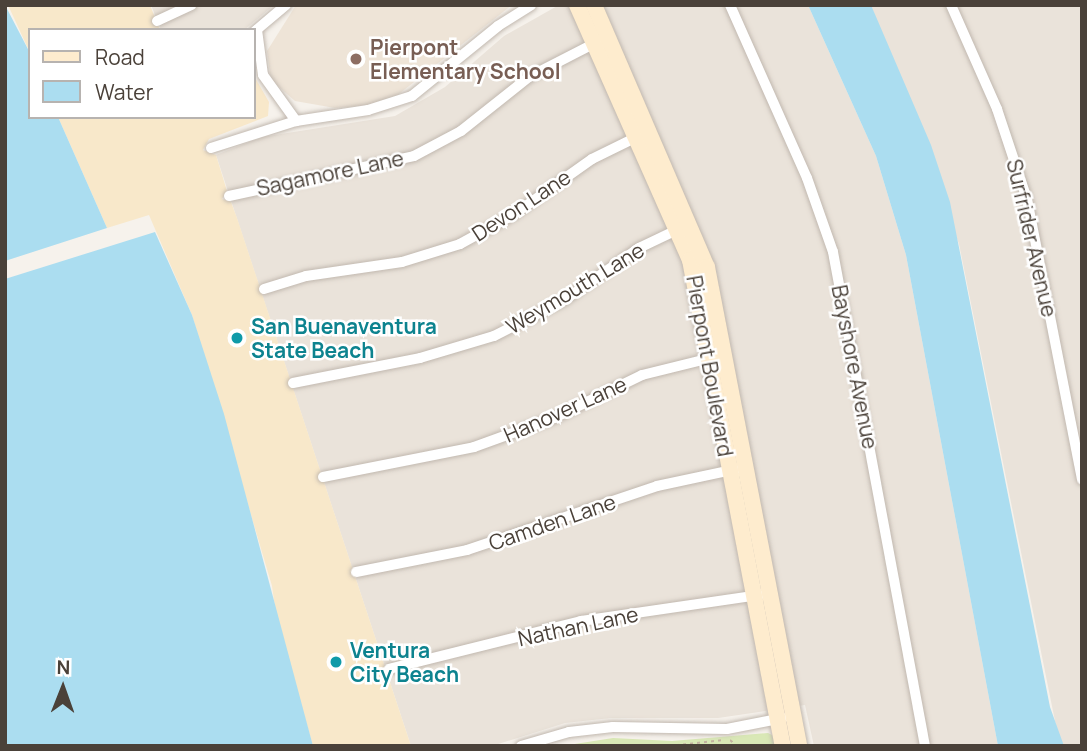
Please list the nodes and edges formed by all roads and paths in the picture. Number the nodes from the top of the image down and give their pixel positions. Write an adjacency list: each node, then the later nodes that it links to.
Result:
1 (191, 5): 8 (street)
2 (286, 5): 9 (street)
3 (531, 5): 11 (street)
4 (577, 5): 10 (street, Pierpont Boulevard)
5 (594, 5): 10 (street, Pierpont Boulevard)
6 (730, 5): 28 (street, Bayshore Avenue)
7 (951, 5): 22 (street, Surfrider Avenue)
8 (157, 21)
9 (256, 31): 11 (street)
10 (601, 40): 12 (street, Pierpont Boulevard); 14 (street, Sagamore Lane)
11 (296, 121): 13 (street)
12 (643, 134): 15 (street, Pierpont Boulevard); 16 (street, Devon Lane)
13 (211, 148)
14 (229, 196)
15 (684, 227): 17 (street, Pierpont Boulevard); 18 (street, Weymouth Lane)
16 (264, 289)
17 (718, 356): 19 (street, Pierpont Boulevard); 20 (street, Pierpont Boulevard); 21 (street, Hanover Lane)
18 (293, 383)
19 (746, 467): 20 (street, Camden Lane); 24 (street, Pierpont Boulevard)
20 (729, 470): 23 (street, Camden Lane); 25 (street, Pierpont Boulevard)
21 (323, 477)
22 (1082, 480)
23 (356, 572)
24 (769, 594): 25 (street, Nathan Lane); 27 (street, Pierpont Boulevard)
25 (753, 596): 26 (street, Nathan Lane); 27 (street, Pierpont Boulevard)
26 (389, 669)
27 (785, 718): 29 (street); 32 (street, Pierpont Boulevard); 33 (street, Pierpont Boulevard)
28 (922, 745)
29 (521, 746)
30 (669, 746): 31 (path)
31 (737, 746)
32 (783, 746)
33 (799, 746)

